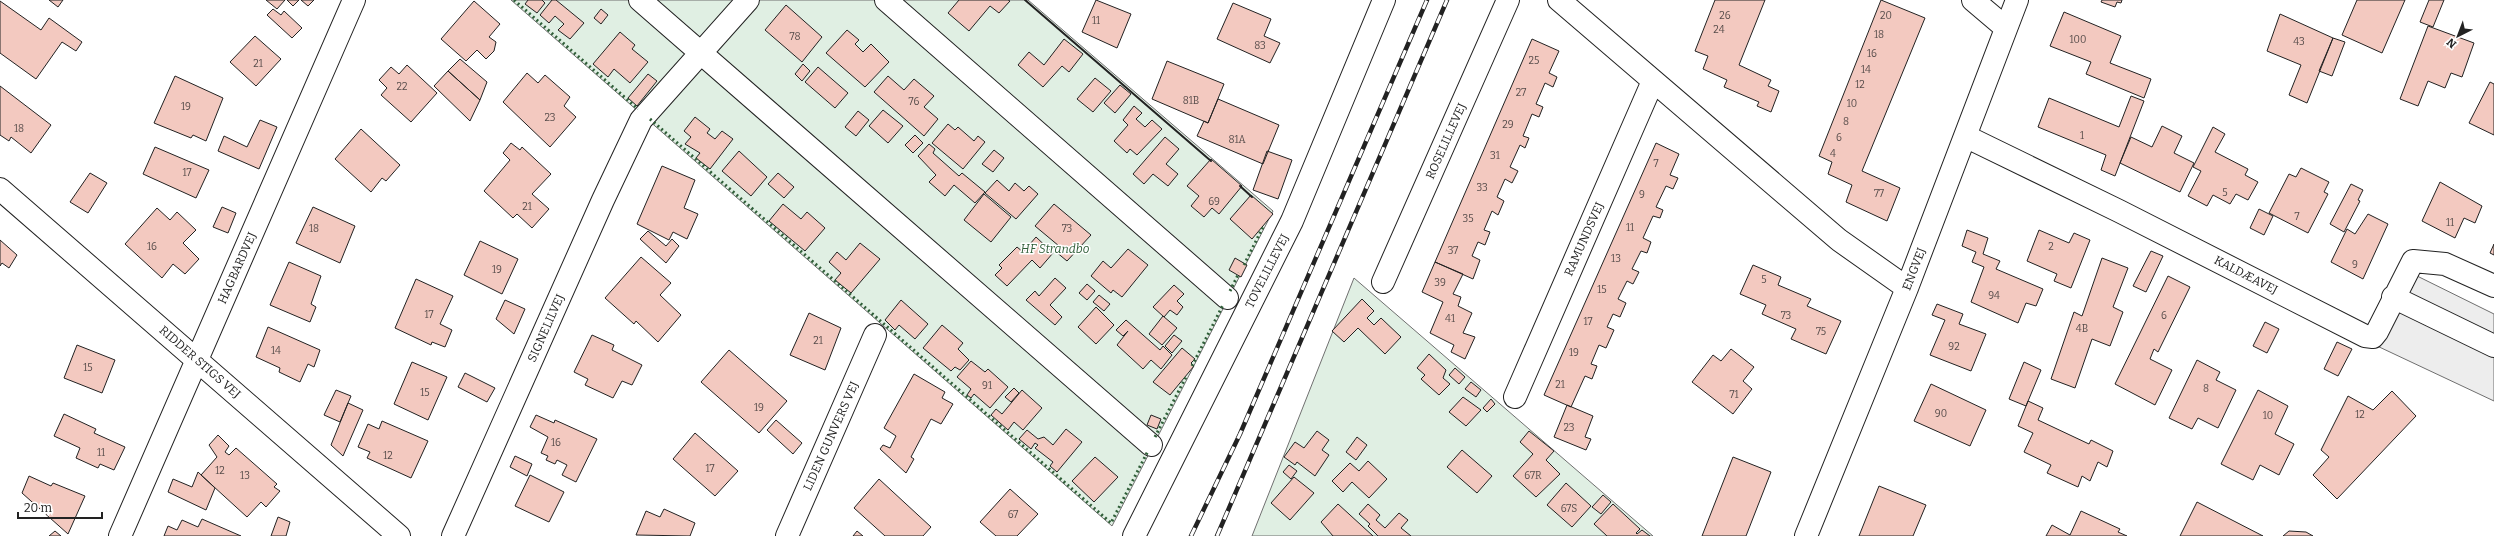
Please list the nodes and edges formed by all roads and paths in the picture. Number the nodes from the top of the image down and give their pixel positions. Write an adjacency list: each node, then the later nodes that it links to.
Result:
1 (354, 0): 22 (street, HAGBARDVEJ)
2 (640, 0): 11 (street)
3 (748, 0): 11 (street, SIGNELILVEJ)
4 (886, 0): 19 (street)
5 (1384, 0): 29 (street, TOVELILLEVEJ)
6 (1508, 0): 15 (street, ROSELILLEVEJ)
7 (1559, 0): 12 (street)
8 (1973, 0): 10 (street)
9 (2017, 0): 10 (street, ENGVEJ)
10 (2006, 28): 13 (street, ENGVEJ)
11 (700, 52): 24 (street); 27 (street, SIGNELILVEJ)
12 (1653, 81): 17 (street); 23 (street, RAMUNDSVEJ)
13 (1965, 136): 17 (street, ENGVEJ); 18 (street, KALDÆAVEJ)
14 (0, 189): 22 (street, RIDDER STIGS VEJ)
15 (1383, 282)
16 (2494, 286): 18 (street, KALDÆAVEJ)
17 (1907, 288): 30 (street, ENGVEJ)
18 (2393, 297): 21 (street)
19 (1227, 298)
20 (875, 335): 28 (street, LIDEN GUNVERS VEJ)
21 (2494, 346)
22 (197, 360): 25 (street, HAGBARDVEJ); 26 (street, RIDDER STIGS VEJ)
23 (1515, 396)
24 (1151, 445)
25 (120, 536)
26 (399, 536)
27 (453, 536)
28 (787, 536)
29 (1134, 536)
30 (1806, 536)

